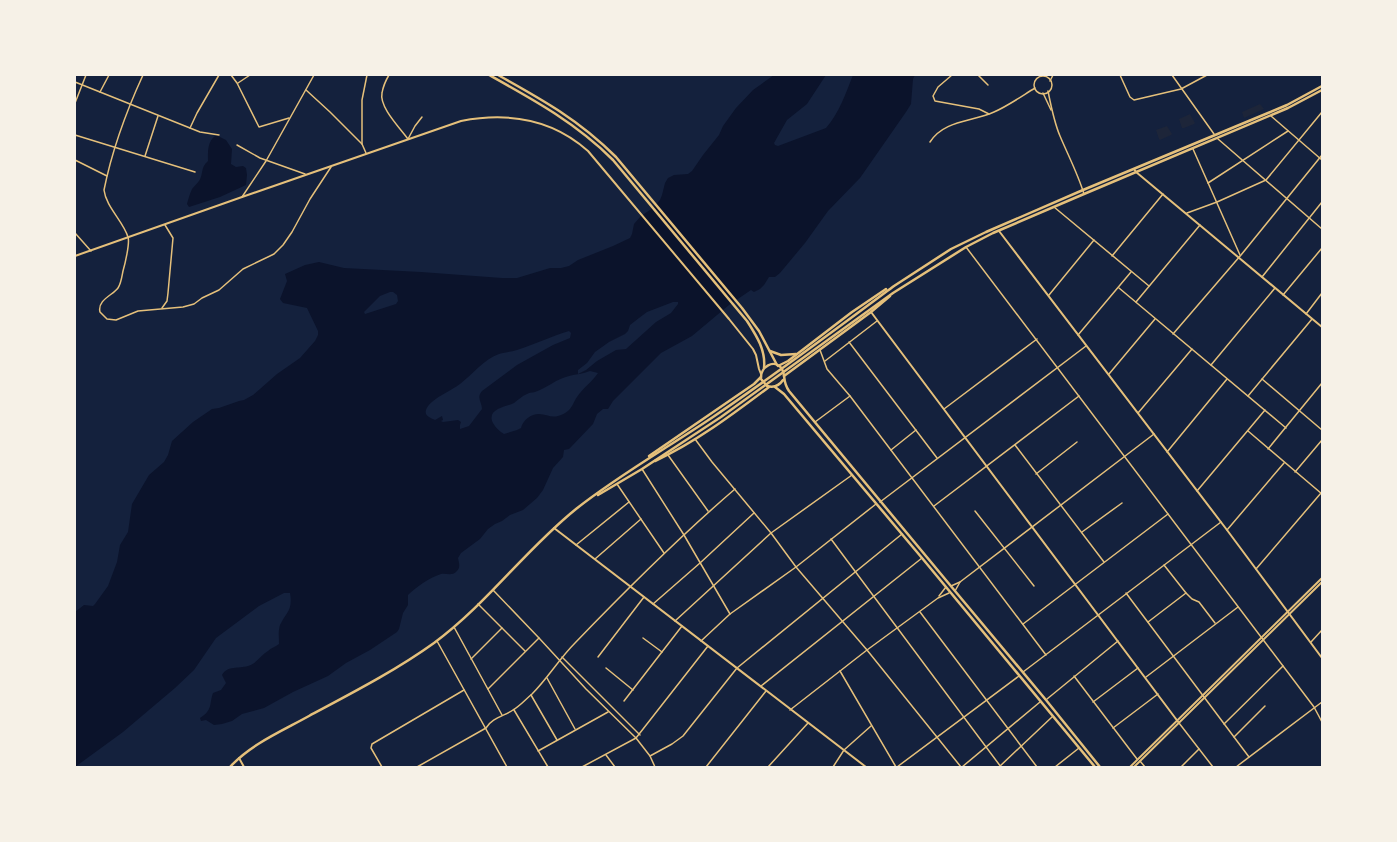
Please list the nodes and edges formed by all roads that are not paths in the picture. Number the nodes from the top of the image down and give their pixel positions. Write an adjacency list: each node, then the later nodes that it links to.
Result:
1 (86, 75): 24 (street)
2 (109, 75): 32 (street)
3 (143, 75): 35 (street)
4 (219, 75): 43 (street)
5 (232, 75): 23 (street)
6 (250, 75): 23 (street)
7 (314, 75): 29 (street)
8 (367, 75): 52 (street)
9 (389, 75): 49 (street)
10 (490, 75): 125 (main road)
11 (498, 75): 120 (main road)
12 (952, 75): 38 (street)
13 (978, 75): 25 (street)
14 (1053, 75): 21 (street)
15 (1120, 75): 28 (street)
16 (1172, 75): 28 (street)
17 (1207, 75): 28 (street)
18 (1038, 76): 19 (street); 27 (street)
19 (1043, 76): 20 (street)
20 (1047, 76): 21 (street)
21 (1050, 81): 31 (street)
22 (75, 82): 24 (street)
23 (237, 83): 42 (street)
24 (82, 84): 32 (street); 34 (street)
25 (988, 84)
26 (1322, 86): 39 (main road)
27 (1035, 88): 33 (street); 38 (street)
28 (1181, 89): 47 (street)
29 (306, 90): 42 (street); 52 (street)
30 (1322, 90): 39 (main road)
31 (1048, 91): 33 (street); 36 (street)
32 (100, 92): 35 (street)
33 (1043, 94): 36 (street)
34 (75, 103)
35 (129, 104): 40 (street); 54 (street)
36 (1052, 111): 72 (street)
37 (1322, 112): 50 (street)
38 (989, 114): 51 (street)
39 (1269, 115): 44 (street); 47 (main road); 48 (main road)
40 (158, 116): 43 (street); 58 (street)
41 (422, 117): 49 (street)
42 (289, 118): 62 (street)
43 (190, 128): 46 (street)
44 (1288, 131): 50 (street); 63 (street)
45 (75, 135): 54 (street)
46 (219, 135)
47 (1215, 135): 48 (street); 65 (main road)
48 (1218, 138): 55 (main road); 63 (street)
49 (408, 139): 56 (street); 128 (street)
50 (1299, 141): 59 (street); 70 (street)
51 (930, 142)
52 (362, 144): 56 (street)
53 (237, 145): 62 (street)
54 (115, 147): 58 (street); 69 (street)
55 (1193, 149): 67 (main road); 71 (street)
56 (366, 153): 64 (street)
57 (1322, 155): 59 (street)
58 (145, 156): 66 (street)
59 (1320, 158): 61 (street); 76 (street)
60 (75, 160): 69 (street)
61 (1322, 160)
62 (266, 161): 68 (street); 75 (street)
63 (1244, 161): 70 (street); 71 (street)
64 (332, 166): 68 (street); 106 (street)
65 (1134, 169): 67 (street); 72 (main road)
66 (195, 172)
67 (1136, 172): 73 (main road); 74 (street)
68 (306, 175): 75 (street)
69 (107, 176): 87 (street)
70 (1266, 180): 76 (street); 77 (street)
71 (1208, 183): 77 (street)
72 (1083, 190): 73 (street); 97 (main road)
73 (1084, 194): 79 (main road)
74 (1163, 194): 80 (street); 93 (street)
75 (242, 197): 82 (street)
76 (1287, 199): 81 (street); 94 (street)
77 (1217, 202): 80 (street); 94 (street)
78 (1322, 202): 81 (street)
79 (1054, 207): 85 (main road); 88 (street)
80 (1187, 213): 83 (street)
81 (1309, 218): 84 (street); 96 (street)
82 (165, 225): 87 (street); 106 (street)
83 (1200, 225): 94 (street); 98 (street)
84 (1322, 229)
85 (999, 230): 89 (main road); 103 (street)
86 (75, 233): 91 (street)
87 (129, 238): 91 (street); 106 (street)
88 (1094, 240): 93 (street); 103 (street)
89 (966, 247): 101 (main road); 115 (street)
90 (1322, 248): 104 (street)
91 (91, 251): 92 (street)
92 (75, 256)
93 (1112, 256): 95 (street)
94 (1240, 256): 96 (street); 113 (street)
95 (1131, 272): 98 (street); 99 (street)
96 (1262, 277): 100 (street)
97 (894, 286): 121 (main road); 160 (main road)
98 (1149, 286): 105 (street)
99 (1119, 288): 105 (street); 114 (street)
100 (1275, 288): 104 (street); 124 (street)
101 (893, 293): 107 (main road); 162 (main road)
102 (1322, 293): 108 (street)
103 (1049, 295): 114 (street)
104 (1283, 295): 108 (street)
105 (1136, 303): 110 (street)
106 (162, 308)
107 (871, 312): 111 (street); 118 (main road)
108 (1306, 314): 109 (street)
109 (1312, 318): 112 (street); 131 (street)
110 (1155, 319): 113 (street); 127 (street)
111 (877, 321): 116 (street); 139 (street)
112 (1322, 327)
113 (1173, 334): 119 (street)
114 (1078, 335): 117 (street)
115 (1036, 339): 126 (street); 139 (street)
116 (849, 342): 122 (street); 145 (street)
117 (1087, 346): 126 (street); 127 (street)
118 (820, 350): 122 (street); 129 (main road)
119 (1192, 350): 124 (street); 142 (street)
120 (770, 351): 121 (main road); 123 (main road)
121 (797, 354): 123 (main road)
122 (825, 361): 136 (street)
123 (778, 366): 125 (main road); 129 (main road)
124 (1211, 366): 130 (street)
125 (764, 368): 128 (main road)
126 (1058, 368): 137 (street); 150 (street)
127 (1109, 374): 142 (street)
128 (761, 376): 134 (main road); 160 (main road)
129 (784, 376): 132 (main road)
130 (1227, 379): 138 (street); 156 (street)
131 (1262, 379): 138 (street); 141 (street)
132 (783, 380): 135 (main road); 143 (main road)
133 (1322, 383): 141 (street)
134 (769, 387): 135 (main road); 149 (main road)
135 (775, 387): 167 (main road)
136 (850, 396): 143 (street); 155 (street)
137 (1079, 396): 153 (street); 158 (street)
138 (1248, 396): 140 (street)
139 (944, 409): 150 (street)
140 (1265, 410): 144 (street); 147 (street)
141 (1300, 411): 144 (street); 146 (street)
142 (1138, 413): 148 (street)
143 (815, 422): 175 (main road)
144 (1286, 428): 154 (street)
145 (916, 430): 155 (street); 159 (street)
146 (1322, 430)
147 (1248, 431): 154 (street); 171 (street)
148 (1154, 434): 156 (street); 158 (street)
149 (695, 438): 157 (main road); 170 (street)
150 (965, 438): 159 (street); 163 (street)
151 (1322, 440): 165 (street)
152 (1077, 442): 166 (street)
153 (1015, 444): 163 (street); 166 (street)
154 (1268, 449): 161 (street)
155 (891, 450): 168 (street)
156 (1167, 452): 171 (street)
157 (668, 455): 162 (main road); 181 (street)
158 (1124, 456): 178 (street); 183 (street)
159 (937, 459): 168 (street)
160 (644, 461): 173 (main road)
161 (1284, 462): 165 (street); 188 (street)
162 (647, 465): 164 (main road)
163 (986, 466): 179 (street); 186 (street)
164 (642, 469): 169 (main road); 192 (street)
165 (1295, 472): 172 (street)
166 (1036, 474): 178 (street)
167 (852, 475): 177 (main road); 189 (street)
168 (912, 478): 175 (street); 179 (street)
169 (617, 484): 173 (main road); 174 (street)
170 (735, 488): 181 (street); 182 (street)
171 (1197, 491): 185 (street)
172 (1321, 494): 205 (street)
173 (593, 497): 187 (main road)
174 (630, 502): 184 (street); 194 (street)
175 (880, 502): 213 (main road)
176 (1122, 502): 190 (street)
177 (876, 503): 191 (main road); 193 (street)
178 (1060, 505): 186 (street); 190 (street)
179 (933, 506): 204 (street)
180 (975, 510): 196 (street)
181 (708, 511): 192 (street)
182 (754, 513): 189 (street); 201 (street)
183 (1168, 514): 195 (street); 200 (street)
184 (641, 519): 197 (street); 199 (street)
185 (1221, 522): 188 (street); 195 (street)
186 (1032, 526): 196 (street); 210 (street)
187 (554, 528): 194 (street); 216 (main road)
188 (1227, 530): 205 (street)
189 (771, 533): 203 (street); 212 (street)
190 (1081, 533): 200 (street)
191 (902, 534): 198 (main road); 206 (street)
192 (684, 535): 197 (street); 201 (street)
193 (831, 539): 203 (street); 206 (street)
194 (576, 545): 199 (street)
195 (1192, 545): 202 (street); 227 (street)
196 (1004, 548): 204 (street); 214 (street)
197 (665, 553): 211 (street)
198 (922, 558): 215 (main road); 222 (street)
199 (595, 559): 211 (street)
200 (1104, 562): 210 (street)
201 (700, 563): 212 (street); 226 (street)
202 (1164, 565): 219 (street); 220 (street)
203 (796, 567): 223 (street); 229 (street)
204 (979, 567): 208 (street); 236 (street)
205 (1256, 569): 231 (street)
206 (856, 572): 222 (street); 223 (street)
207 (1322, 578): 231 (street)
208 (960, 582): 213 (street); 217 (street)
209 (1322, 582): 231 (street)
210 (1076, 584): 230 (street); 236 (street)
211 (630, 586): 221 (street); 255 (street)
212 (714, 586): 229 (street); 232 (street)
213 (950, 586): 217 (main road)
214 (1034, 586)
215 (946, 587): 218 (main road); 224 (street)
216 (493, 590): 225 (main road); 242 (street)
217 (954, 591): 265 (main road)
218 (950, 592): 224 (street); 266 (main road)
219 (1186, 593): 234 (street); 235 (street)
220 (1126, 594): 230 (street); 234 (street)
221 (644, 597): 226 (street); 256 (street)
222 (874, 597): 233 (street); 240 (street)
223 (823, 598): 233 (street); 262 (street)
224 (938, 598): 228 (street)
225 (478, 604): 238 (main road); 239 (street)
226 (653, 604): 232 (street)
227 (1238, 606): 235 (street); 244 (street)
228 (920, 612): 240 (street); 282 (street)
229 (730, 614): 246 (street)
230 (1098, 614): 247 (street); 253 (street)
231 (1288, 614): 244 (street); 248 (street)
232 (675, 621): 237 (street)
233 (842, 622): 250 (street); 271 (street)
234 (1148, 622): 254 (street)
235 (1216, 623): 254 (street)
236 (1022, 624): 253 (street)
237 (682, 626): 246 (street); 252 (street)
238 (454, 627): 245 (main road); 258 (street)
239 (502, 628): 251 (street); 258 (street)
240 (897, 628): 250 (street); 293 (street)
241 (1322, 630): 248 (street)
242 (539, 638): 251 (street); 259 (street)
243 (643, 638): 252 (street)
244 (1262, 639): 260 (street); 279 (street)
245 (437, 641): 274 (street); 316 (main road)
246 (701, 641): 249 (street)
247 (1118, 642): 263 (street); 267 (street)
248 (1310, 642): 257 (street)
249 (708, 646): 262 (street); 303 (street)
250 (867, 650): 264 (street); 304 (street)
251 (525, 652): 272 (street)
252 (662, 652): 275 (street)
253 (1046, 655): 265 (street)
254 (1173, 656): 268 (street); 279 (street)
255 (562, 657): 259 (street); 270 (street)
256 (598, 657)
257 (1322, 658)
258 (472, 659): 272 (street)
259 (559, 661): 269 (street); 273 (street)
260 (1283, 666): 287 (street); 297 (street)
261 (606, 668): 275 (street)
262 (736, 668): 271 (street); 315 (street)
263 (1138, 668): 268 (street); 284 (street)
264 (840, 671): 289 (street); 298 (street)
265 (1023, 672): 281 (main road)
266 (1020, 675): 282 (street); 283 (main road)
267 (1074, 676): 281 (street); 284 (street)
268 (1145, 677): 278 (street)
269 (547, 678): 277 (street); 301 (street)
270 (589, 685): 273 (street); 303 (street)
271 (761, 687): 276 (street)
272 (488, 689): 291 (street)
273 (586, 689): 290 (street)
274 (464, 690): 299 (street); 321 (street)
275 (632, 690): 280 (street)
276 (766, 692): 289 (street); 328 (street)
277 (531, 694): 288 (street); 307 (street)
278 (1158, 694): 294 (street); 300 (street)
279 (1204, 697): 294 (street); 297 (street)
280 (624, 700)
281 (1046, 700): 338 (main road)
282 (987, 701): 293 (street); 302 (street)
283 (1042, 701): 292 (main road); 302 (street)
284 (1093, 702): 300 (street)
285 (1322, 702): 287 (street)
286 (1265, 706): 305 (street)
287 (1314, 708): 295 (street); 317 (street)
288 (514, 710): 291 (street); 313 (street)
289 (790, 710): 296 (street)
290 (608, 712): 301 (street); 306 (street)
291 (502, 716): 299 (street)
292 (1054, 716): 308 (street); 310 (main road)
293 (964, 717): 304 (street); 309 (street)
294 (1179, 721): 311 (street); 318 (street)
295 (1322, 722)
296 (808, 723): 312 (street); 329 (street)
297 (1224, 724): 305 (street)
298 (872, 726): 312 (street); 332 (street)
299 (486, 728): 322 (street); 323 (street)
300 (1113, 728): 318 (street)
301 (575, 729): 307 (street)
302 (1008, 729): 308 (street); 309 (street)
303 (640, 734): 306 (street)
304 (936, 737): 332 (street); 333 (street)
305 (1234, 737): 317 (street)
306 (636, 738): 314 (street); 315 (street)
307 (557, 740): 313 (street)
308 (1021, 746): 334 (street); 335 (street)
309 (986, 747): 333 (street); 334 (street)
310 (1079, 748): 336 (street); 337 (main road)
311 (1200, 749): 342 (street); 343 (street)
312 (844, 750): 330 (street); 331 (street)
313 (538, 751): 324 (street)
314 (606, 755): 325 (street); 326 (street)
315 (650, 756): 327 (street)
316 (239, 757): 319 (main road); 320 (street)
317 (1249, 757): 344 (street)
318 (1139, 760): 339 (street); 340 (street); 341 (street)
319 (230, 767)
320 (244, 767)
321 (382, 767)
322 (417, 767)
323 (507, 767)
324 (548, 767)
325 (582, 767)
326 (615, 767)
327 (655, 767)
328 (706, 767)
329 (768, 767)
330 (833, 767)
331 (866, 767)
332 (897, 767)
333 (961, 767)
334 (1000, 767)
335 (1037, 767)
336 (1055, 767)
337 (1095, 767)
338 (1100, 767)
339 (1130, 767)
340 (1134, 767)
341 (1145, 767)
342 (1181, 767)
343 (1213, 767)
344 (1236, 767)

